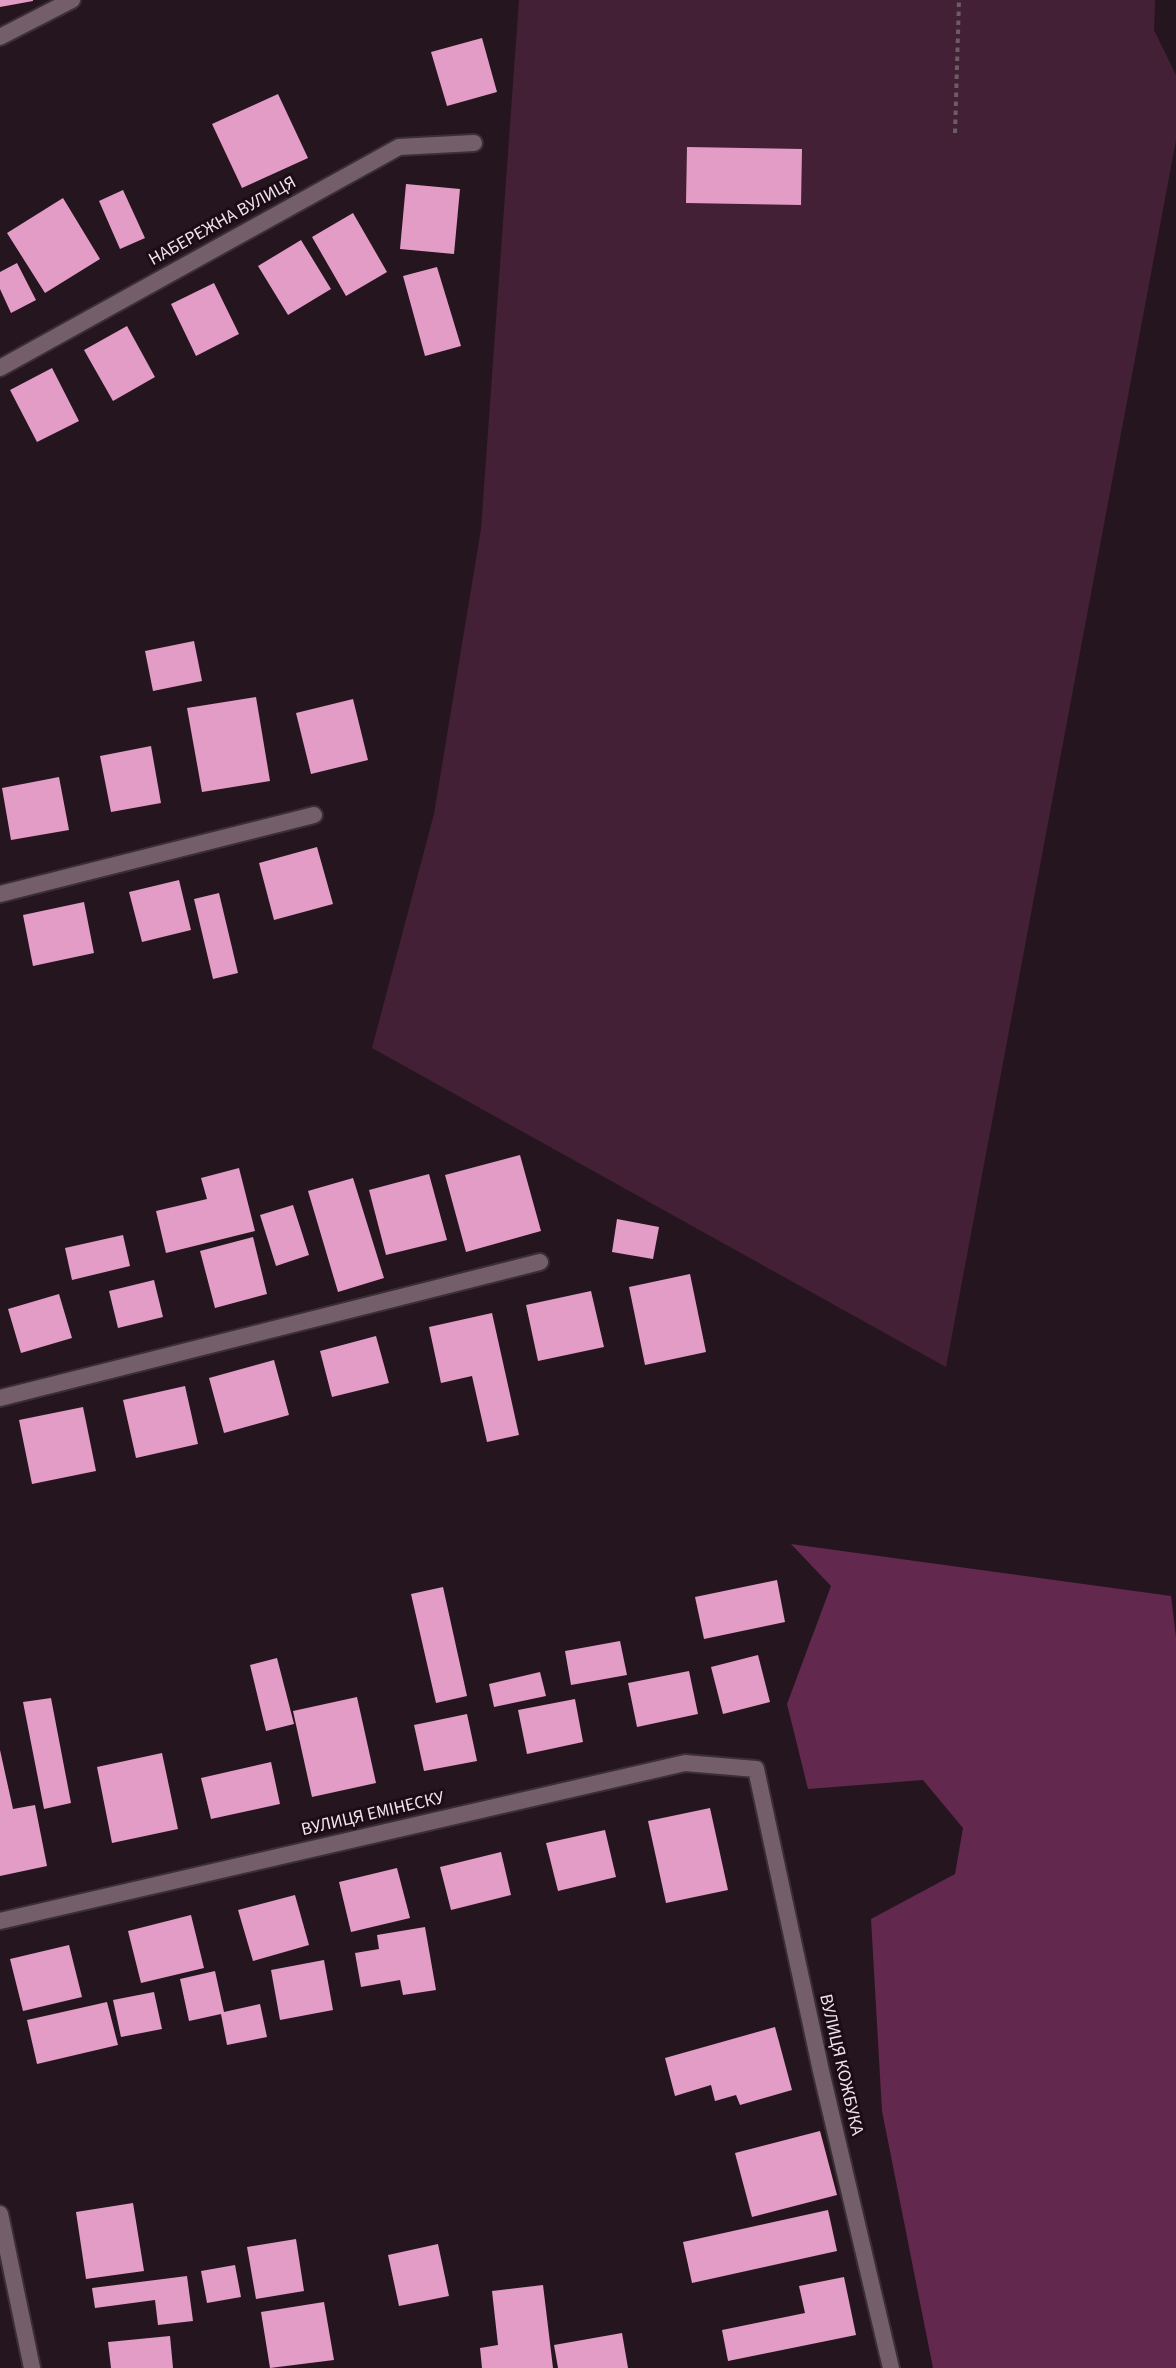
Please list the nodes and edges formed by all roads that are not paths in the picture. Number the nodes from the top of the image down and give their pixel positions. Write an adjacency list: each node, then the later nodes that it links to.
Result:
1 (72, 0): 2 (street)
2 (0, 37)
3 (474, 143): 4 (street, НАБЕРЕЖНА ВУЛИЦЯ)
4 (0, 368)
5 (314, 815): 6 (street)
6 (0, 894)
7 (540, 1262): 8 (street)
8 (0, 1398)
9 (756, 1769): 10 (street, ВУЛИЦЯ ЕМІНЕСКУ); 13 (street, ВУЛИЦЯ КОЖБУКА)
10 (0, 1921)
11 (0, 2214): 12 (street)
12 (32, 2368)
13 (891, 2368)

